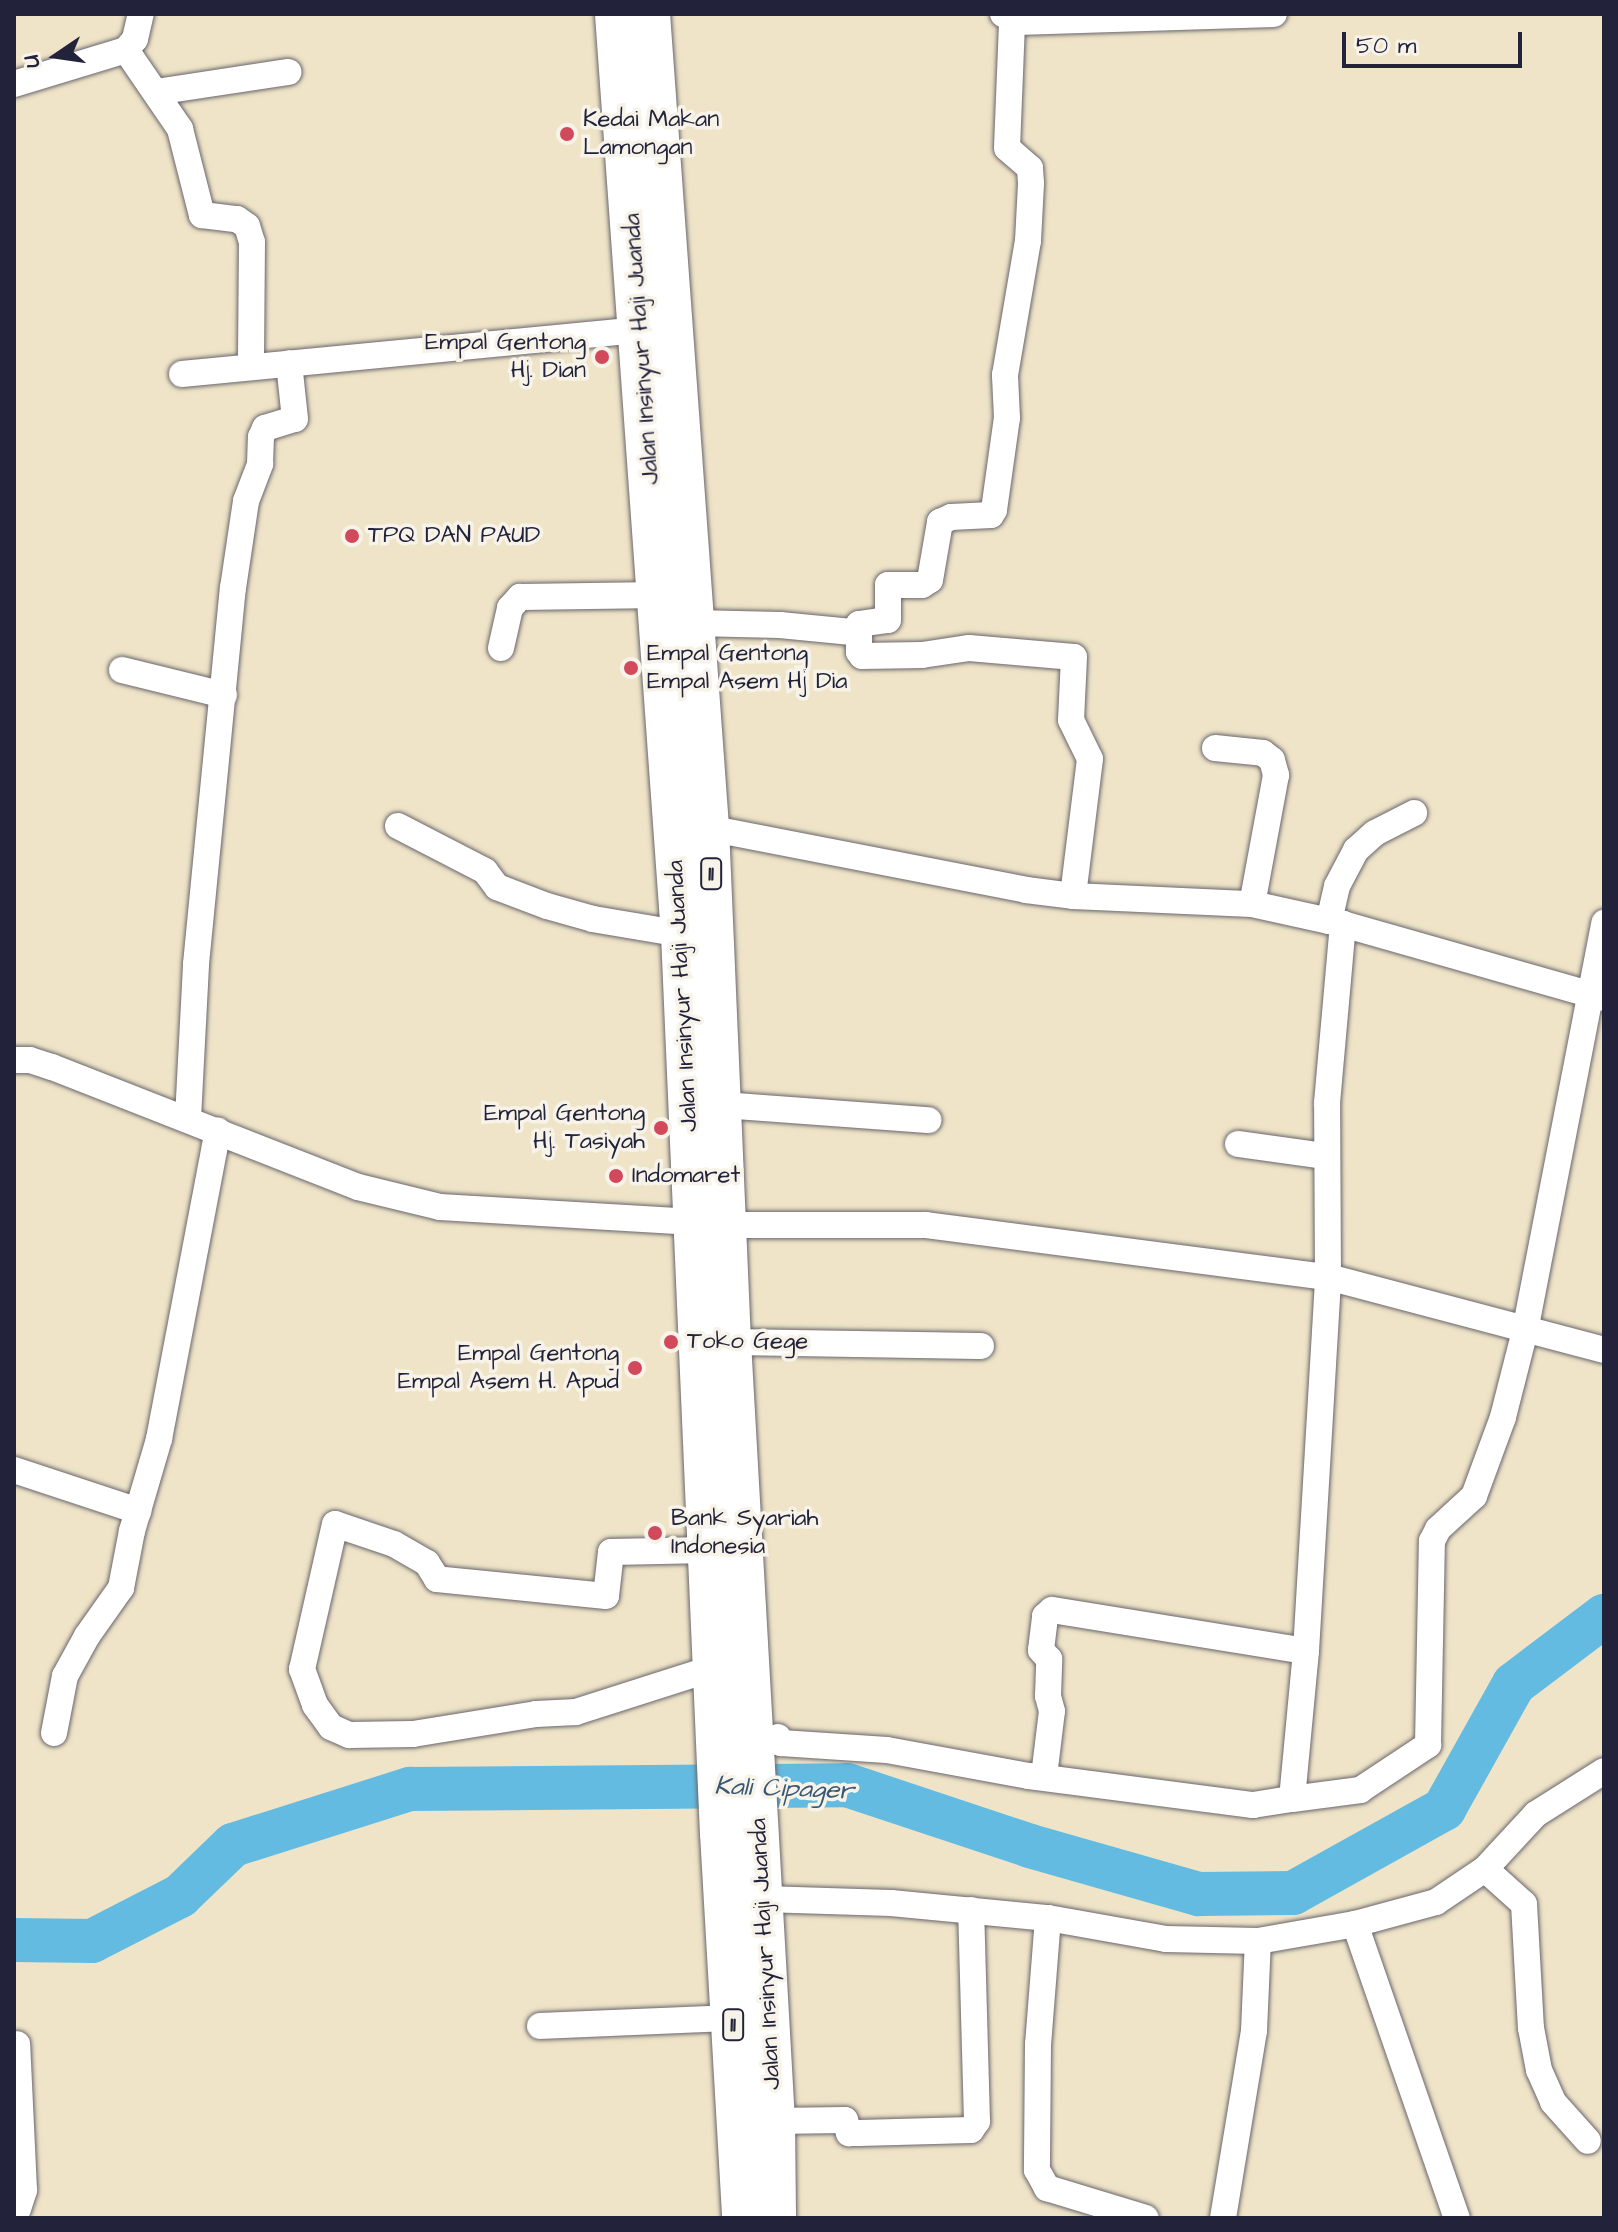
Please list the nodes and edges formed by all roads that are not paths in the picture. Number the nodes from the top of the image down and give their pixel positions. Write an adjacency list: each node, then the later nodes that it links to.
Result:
1 (141, 14): 6 (street)
2 (616, 14): 10 (highway, Jalan Insinyur Haji Juanda / 11)
3 (649, 14): 10 (highway, Jalan Insinyur Haji Juanda / 11)
4 (1274, 14): 5 (street)
5 (1007, 18): 17 (street)
6 (126, 50): 8 (street); 9 (street)
7 (289, 72): 9 (street)
8 (14, 84)
9 (156, 92): 13 (street)
10 (639, 92): 11 (highway, Jalan Insinyur Haji Juanda / 11); 16 (highway, Jalan Insinyur Haji Juanda / 11)
11 (640, 330): 12 (street); 15 (highway, Jalan Insinyur Haji Juanda / 11)
12 (289, 363): 13 (street); 20 (street)
13 (251, 367): 14 (street)
14 (182, 374)
15 (660, 595): 18 (street); 29 (highway, Jalan Insinyur Haji Juanda / 11)
16 (694, 623): 17 (street); 24 (highway, Jalan Insinyur Haji Juanda / 11)
17 (859, 634): 25 (street)
18 (501, 648)
19 (122, 670): 20 (street)
20 (224, 695): 33 (street)
21 (1215, 748): 26 (street)
22 (1414, 813): 27 (street)
23 (398, 826): 29 (street)
24 (708, 828): 25 (street); 32 (highway, Jalan Insinyur Haji Juanda / 11)
25 (1073, 896): 26 (street)
26 (1252, 904): 27 (street)
27 (1336, 922): 30 (street); 37 (street)
28 (1604, 923): 30 (street)
29 (682, 934): 38 (highway, Jalan Insinyur Haji Juanda / 11)
30 (1596, 997): 40 (street)
31 (14, 1060): 33 (street)
32 (722, 1105): 34 (street); 38 (highway, Jalan Insinyur Haji Juanda / 11)
33 (188, 1118): 35 (street)
34 (928, 1120)
35 (218, 1131): 38 (street); 45 (street)
36 (1238, 1144): 37 (street)
37 (1325, 1156): 39 (street)
38 (711, 1224): 39 (street); 41 (highway, Jalan Insinyur Haji Juanda / 11); 46 (highway, Jalan Insinyur Haji Juanda / 11)
39 (1328, 1277): 40 (street); 47 (street)
40 (1525, 1331): 43 (street); 53 (street)
41 (730, 1342): 42 (street); 49 (highway, Jalan Insinyur Haji Juanda / 11)
42 (981, 1346)
43 (1604, 1350)
44 (14, 1470): 45 (street)
45 (133, 1530): 50 (street)
46 (709, 1550): 48 (highway, Jalan Insinyur Haji Juanda / 11); 48 (street)
47 (1306, 1651): 52 (street); 53 (street)
48 (714, 1668): 49 (highway, Jalan Insinyur Haji Juanda / 11)
49 (755, 1728): 52 (street); 55 (highway, Jalan Insinyur Haji Juanda / 11); 60 (highway, Jalan Insinyur Haji Juanda / 11)
50 (54, 1733)
51 (1604, 1771): 54 (street)
52 (1044, 1776): 53 (street)
53 (1292, 1799)
54 (1485, 1869): 58 (street); 64 (street)
55 (763, 1899): 56 (street); 63 (highway, Jalan Insinyur Haji Juanda / 11)
56 (971, 1910): 57 (street); 63 (street)
57 (1048, 1918): 59 (street); 68 (street)
58 (1355, 1924): 59 (street); 70 (street)
59 (1258, 1941): 69 (street)
60 (733, 2018): 61 (street); 66 (highway, Jalan Insinyur Haji Juanda / 11)
61 (540, 2026)
62 (17, 2044): 65 (street)
63 (774, 2121): 67 (highway, Jalan Insinyur Haji Juanda / 11)
64 (1588, 2141)
65 (14, 2211)
66 (743, 2218)
67 (775, 2218)
68 (1146, 2218)
69 (1223, 2218)
70 (1457, 2218)

